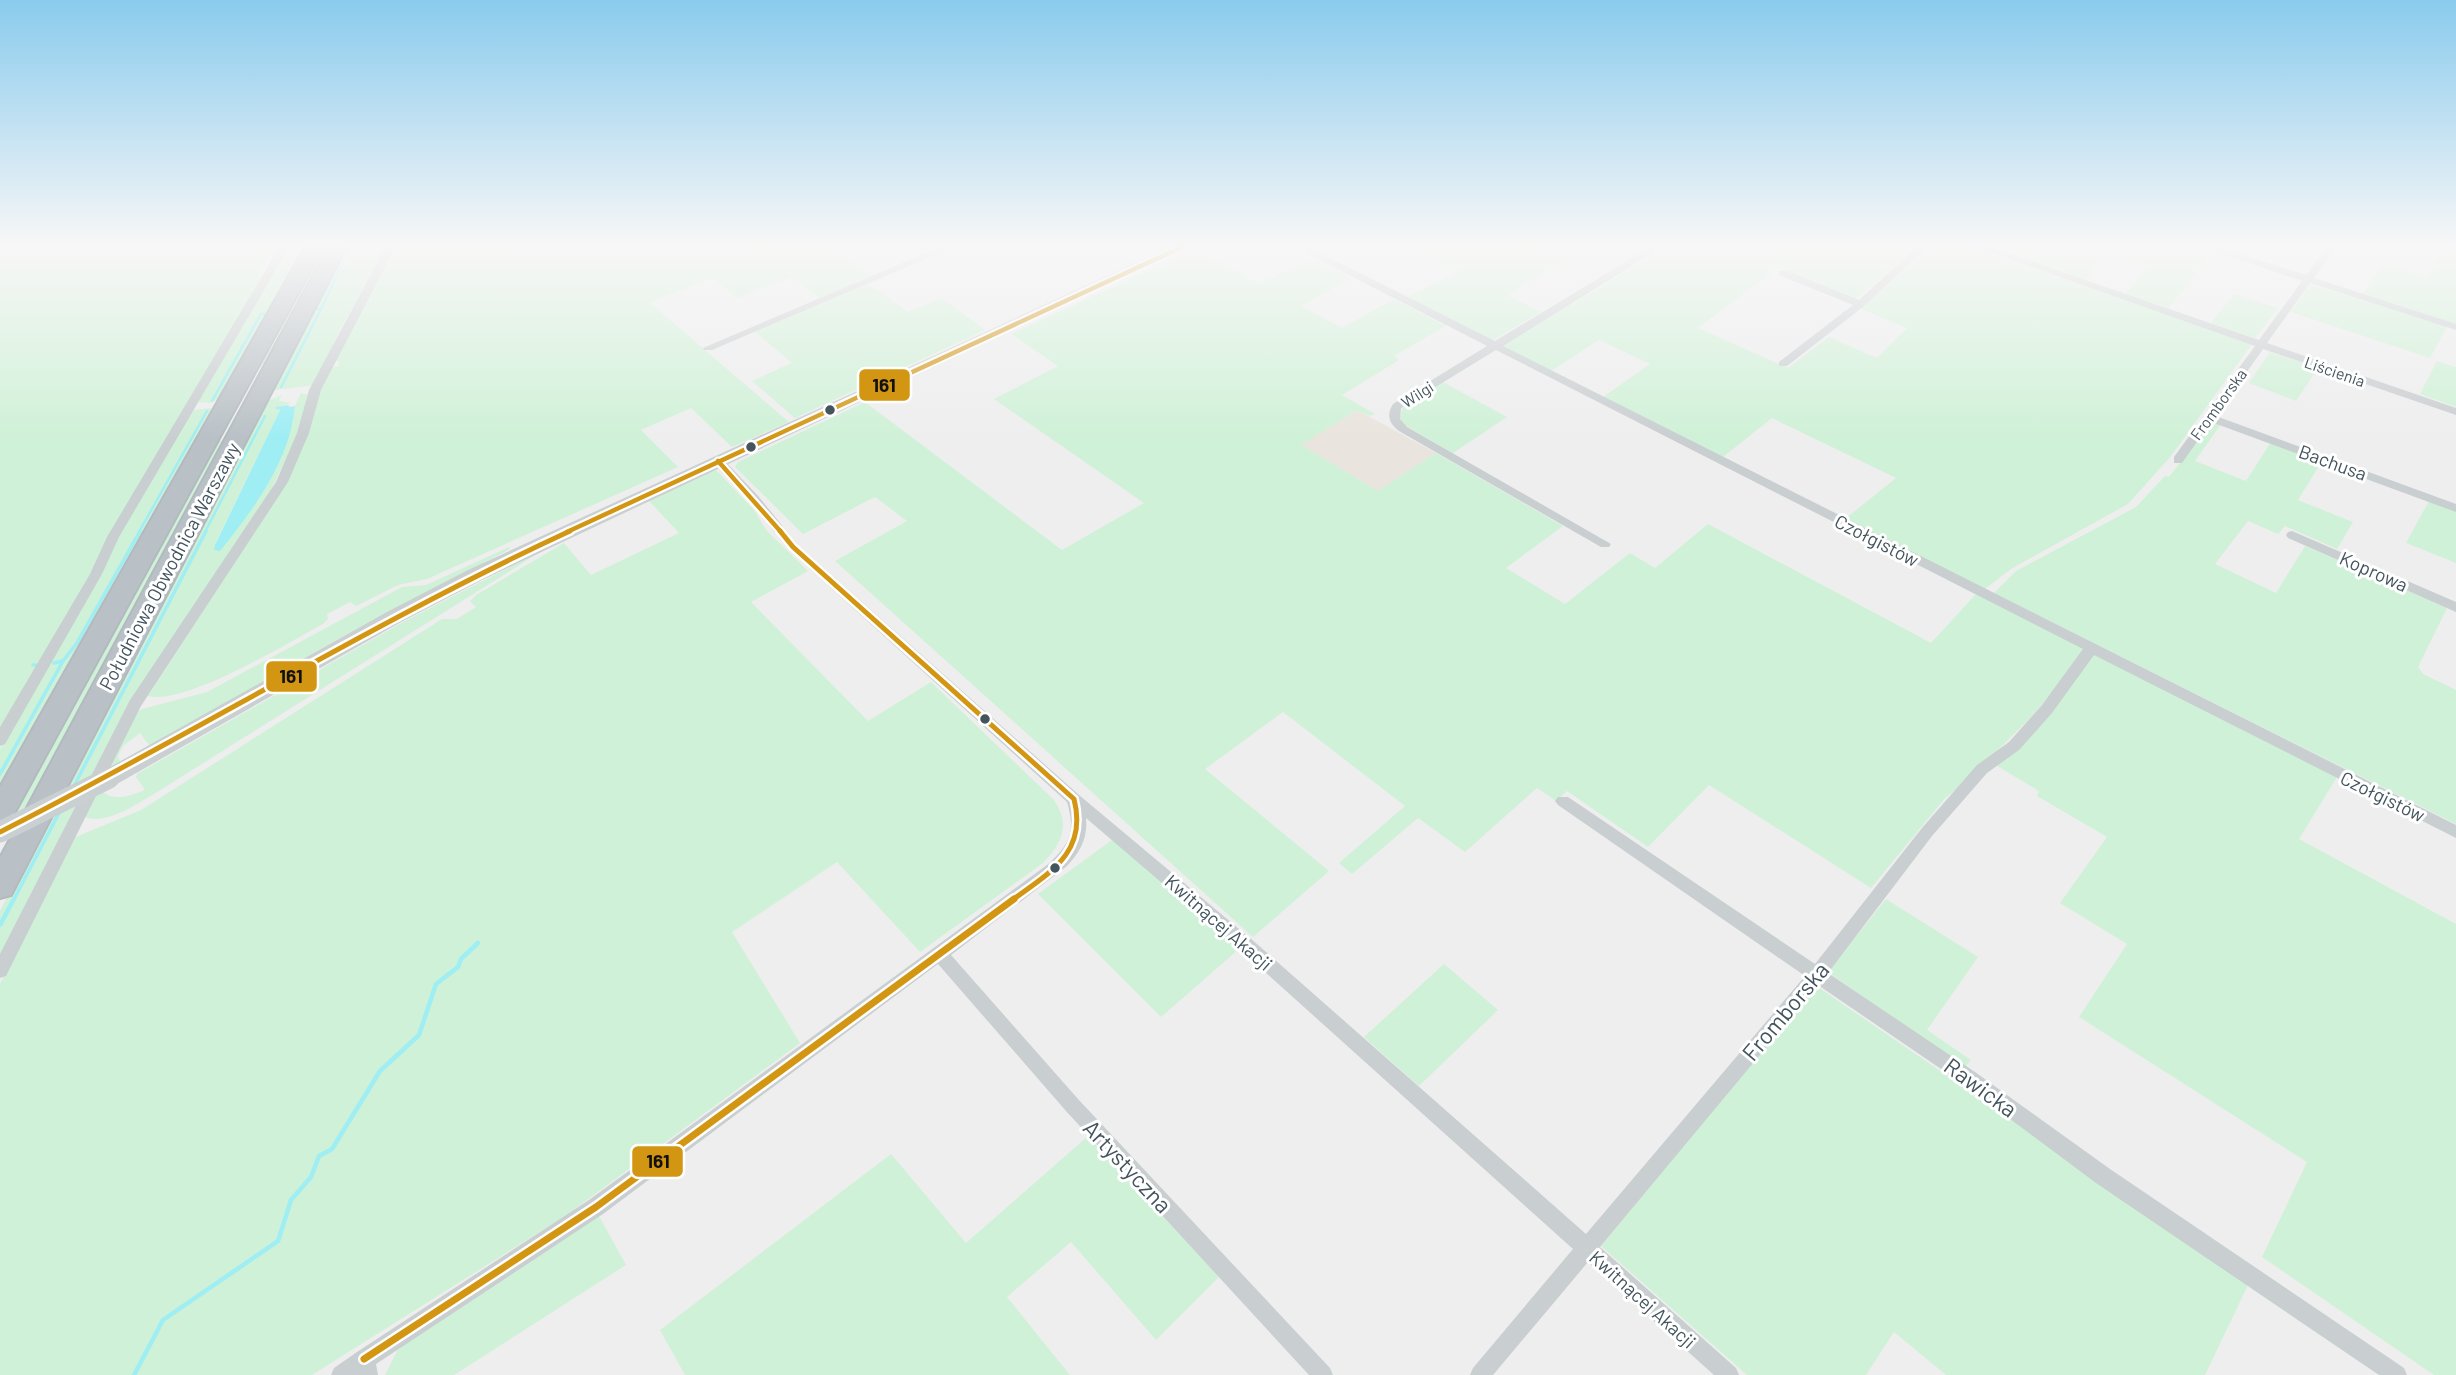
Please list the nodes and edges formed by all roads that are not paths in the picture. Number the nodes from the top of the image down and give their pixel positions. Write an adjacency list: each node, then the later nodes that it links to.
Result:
1 (247, 310): 28 (street)
2 (279, 310): 31 (highway, Południowa Obwodnica Warszawy)
3 (304, 310): 34 (highway, Południowa Obwodnica Warszawy)
4 (357, 310): 36 (street)
5 (798, 310): 16 (street)
6 (1045, 310): 21 (street)
7 (1426, 310): 14 (street, Czołgistów)
8 (1553, 310): 14 (street, Wilgi)
9 (1852, 310): 17 (street)
10 (2161, 310): 15 (street, Liścienia)
11 (2286, 310): 15 (street, Fromborska)
12 (2403, 310): 13 (street)
13 (2456, 327)
14 (1495, 345): 24 (street, Wilgi); 27 (street, Czołgistów)
15 (2261, 345): 18 (street, Liścienia); 19 (street, Fromborska)
16 (708, 348)
17 (1783, 364)
18 (2456, 412)
19 (2209, 417): 20 (street, Fromborska); 22 (street, Bachusa)
20 (2178, 460)
21 (718, 461): 29 (street, Kwitnącej Akacji); 32 (street, bridge)
22 (2456, 508)
23 (2291, 535): 26 (street, Koprowa)
24 (1605, 544)
25 (2456, 591): 26 (street)
26 (2453, 606)
27 (2091, 649): 33 (street, Czołgistów); 37 (street, Fromborska)
28 (0, 740)
29 (1074, 799): 35 (street); 38 (street, Kwitnącej Akacji)
30 (1563, 801): 37 (street, Rawicka)
31 (0, 813)
32 (0, 832)
33 (2456, 832)
34 (0, 886)
35 (939, 953): 39 (street); 41 (street, Artystyczna)
36 (0, 971)
37 (1817, 974): 38 (street, Fromborska); 44 (street, Rawicka)
38 (1586, 1248): 42 (street, Fromborska); 43 (street, Kwitnącej Akacji)
39 (366, 1367): 40 (street)
40 (341, 1375)
41 (1323, 1375)
42 (1479, 1375)
43 (1728, 1375)
44 (2398, 1375)

